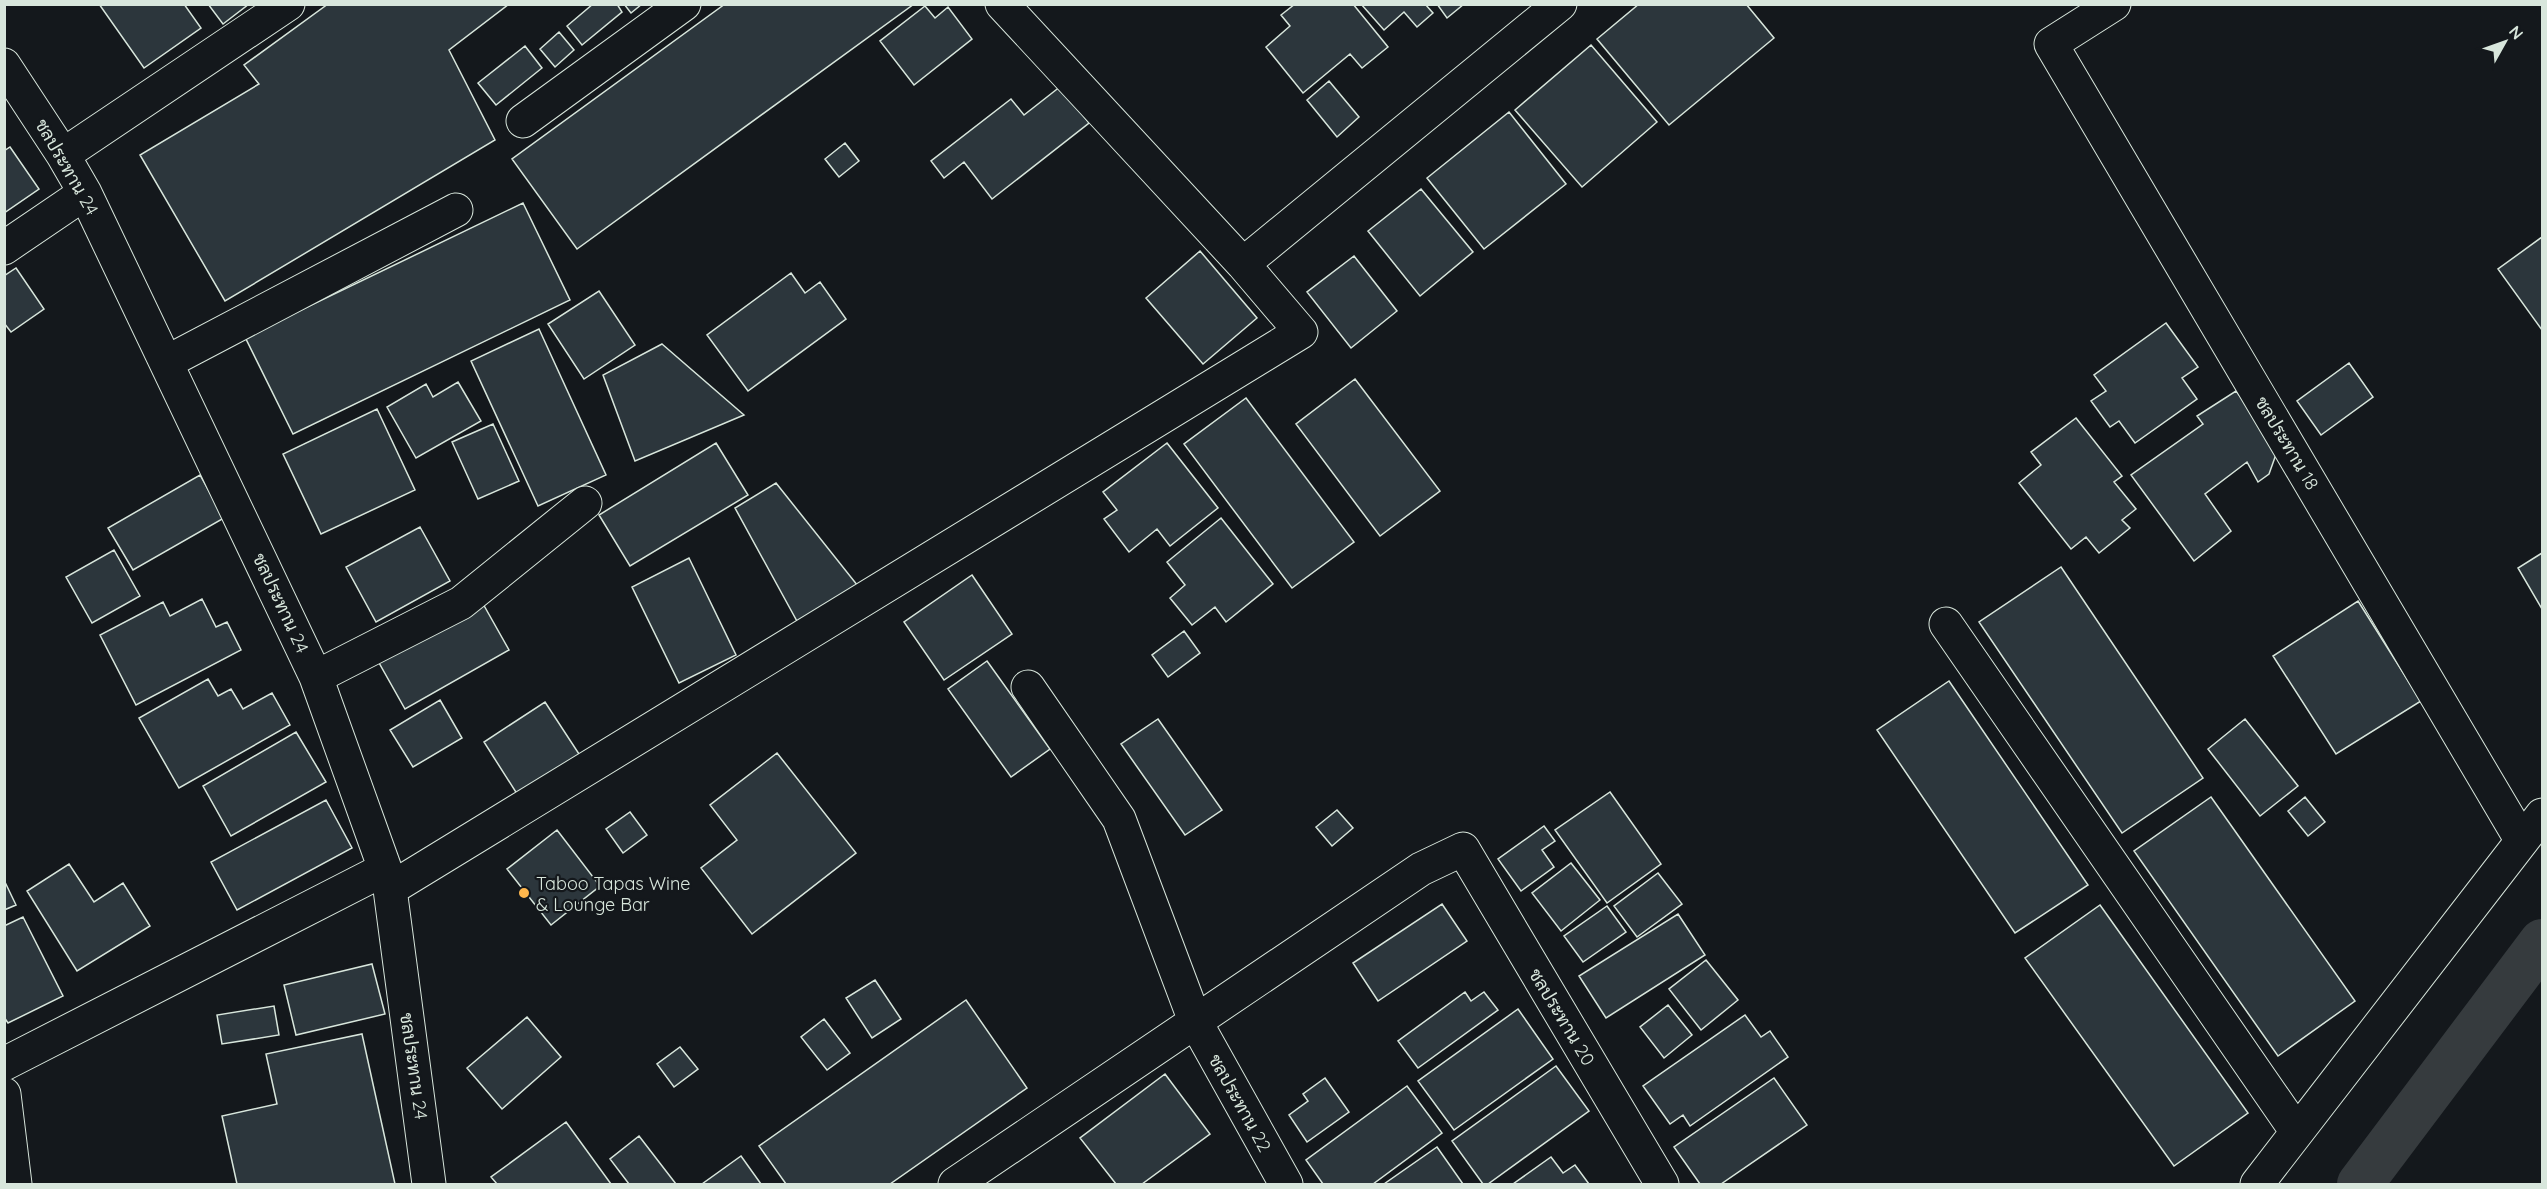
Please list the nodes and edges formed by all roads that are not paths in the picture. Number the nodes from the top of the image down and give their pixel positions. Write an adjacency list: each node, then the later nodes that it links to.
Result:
1 (288, 4): 8 (street)
2 (684, 4): 7 (street)
3 (1002, 4): 12 (street)
4 (1560, 4): 12 (street)
5 (2114, 4): 19 (street, ชลประทาน 18)
6 (4, 65): 8 (street, ชลประทาน 24)
7 (523, 121)
8 (63, 155): 9 (street, ชลประทาน 24)
9 (85, 193): 11 (street); 13 (street, ชลประทาน 24)
10 (456, 210): 13 (street)
11 (4, 248)
12 (1244, 264): 20 (street)
13 (167, 362): 16 (street, ชลประทาน 24)
14 (585, 503): 16 (street)
15 (1946, 624): 24 (street)
16 (316, 677): 20 (street, ชลประทาน 24)
17 (1028, 687): 21 (street, ชลประทาน 22)
18 (2542, 815): 19 (street)
19 (2522, 842): 24 (street)
20 (388, 879): 22 (street); 26 (street, ชลประทาน 24)
21 (1195, 1021): 27 (street); 28 (street, ชลประทาน 22); 29 (street, ชลประทาน 20)
22 (4, 1064)
23 (4, 1094): 25 (street)
24 (2297, 1131): 30 (street)
25 (15, 1185)
26 (429, 1185)
27 (955, 1185)
28 (1286, 1185)
29 (1662, 1185)
30 (2257, 1185)

